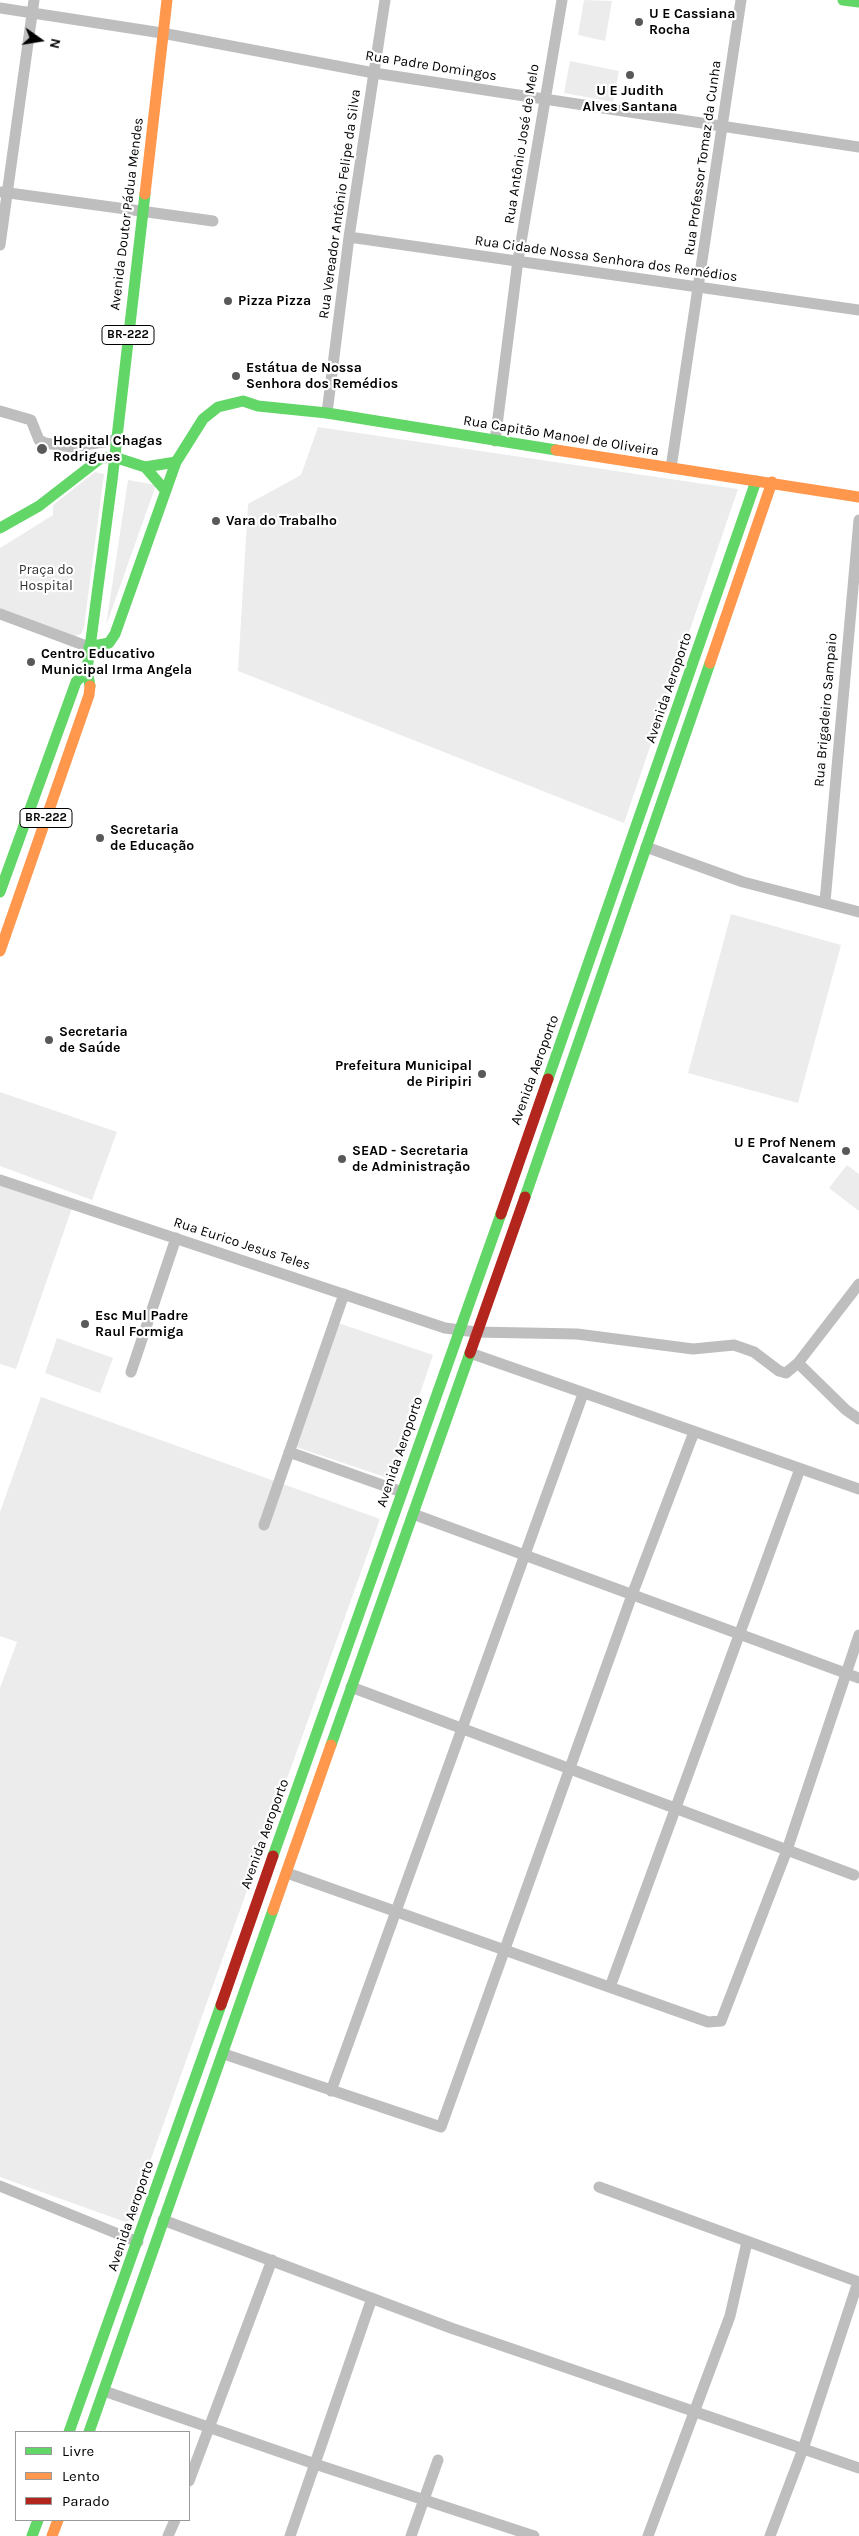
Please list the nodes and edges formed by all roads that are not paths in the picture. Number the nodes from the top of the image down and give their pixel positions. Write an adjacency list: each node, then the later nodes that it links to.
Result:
1 (34, 0): 9 (street)
2 (167, 0): 10 (street, Avenida Doutor Pádua Mendes / BR-222)
3 (385, 0): 11 (street, Rua Vereador Antônio Felipe da Silva)
4 (562, 0): 12 (street, Rua Antônio José de Melo)
5 (741, 0): 13 (street, Rua Professor Tomaz da Cunha)
6 (843, 0): 7 (street)
7 (859, 2)
8 (0, 8): 9 (street, Rua Padre Domingos)
9 (32, 12): 10 (street, Rua Padre Domingos); 15 (street)
10 (162, 33): 11 (street, Rua Padre Domingos); 16 (street, Avenida Doutor Pádua Mendes / BR-222)
11 (374, 73): 12 (street, Rua Padre Domingos); 18 (street, Rua Vereador Antônio Felipe da Silva)
12 (544, 98): 13 (street, Rua Padre Domingos); 20 (street, Rua Antônio José de Melo)
13 (723, 127): 14 (street, Rua Padre Domingos); 21 (street, Rua Professor Tomaz da Cunha)
14 (859, 146)
15 (4, 192): 16 (street); 19 (street)
16 (142, 213): 17 (street); 25 (street, Avenida Doutor Pádua Mendes / BR-222)
17 (213, 221)
18 (350, 237): 20 (street, Rua Cidade Nossa Senhora dos Remédios); 24 (street, Rua Vereador Antônio Felipe da Silva)
19 (0, 244)
20 (518, 260): 21 (street, Rua Cidade Nossa Senhora dos Remédios); 26 (street, Rua Antônio José de Melo)
21 (699, 288): 22 (street, Rua Cidade Nossa Senhora dos Remédios); 30 (street, Rua Professor Tomaz da Cunha)
22 (859, 310)
23 (0, 410): 25 (street)
24 (327, 412): 26 (street, Rua Capitão Manoel de Oliveira); 28 (street, Rua Capitão Manoel de Oliveira)
25 (116, 440): 27 (street, Avenida Doutor Pádua Mendes / BR-222)
26 (494, 441): 30 (street, Rua Capitão Manoel de Oliveira)
27 (114, 457): 29 (street); 36 (street); 38 (street, Avenida Doutor Pádua Mendes / BR-222)
28 (176, 462): 29 (street); 33 (street)
29 (145, 467): 33 (street)
30 (671, 468): 31 (street, Rua Capitão Manoel de Oliveira)
31 (756, 481): 32 (street, Rua Capitão Manoel de Oliveira); 49 (street, Avenida Aeroporto)
32 (772, 482): 34 (street, Rua Capitão Manoel de Oliveira); 40 (street)
33 (164, 490): 38 (street)
34 (859, 497)
35 (859, 520): 42 (street, Rua Brigadeiro Sampaio)
36 (0, 528)
37 (0, 614): 38 (street)
38 (90, 647): 39 (street, Avenida Doutor Pádua Mendes / BR-222)
39 (87, 670): 41 (street, BR-222); 44 (street, Avenida Doutor Pádua Mendes / BR-222)
40 (646, 847): 42 (street); 50 (street)
41 (0, 892)
42 (825, 902): 43 (street)
43 (859, 912)
44 (0, 951)
45 (0, 1180): 46 (street, Rua Eurico Jesus Teles)
46 (176, 1238): 48 (street, Rua Eurico Jesus Teles); 53 (street)
47 (859, 1284): 52 (street)
48 (344, 1294): 49 (street, Rua Eurico Jesus Teles); 57 (street)
49 (458, 1330): 50 (street, Rua Eurico Jesus Teles); 60 (street, Avenida Aeroporto)
50 (476, 1332): 51 (street); 52 (street, Rua Eurico Jesus Teles)
51 (470, 1353): 54 (street); 61 (street)
52 (798, 1363): 55 (street)
53 (131, 1372)
54 (583, 1394): 56 (street); 63 (street)
55 (859, 1419)
56 (694, 1432): 58 (street); 64 (street)
57 (289, 1452): 60 (street); 62 (street)
58 (800, 1469): 59 (street); 65 (street)
59 (859, 1489)
60 (402, 1492): 84 (street, Avenida Aeroporto)
61 (413, 1514): 63 (street); 69 (street)
62 (264, 1525)
63 (526, 1556): 64 (street); 70 (street)
64 (632, 1595): 65 (street); 71 (street)
65 (740, 1635): 67 (street); 72 (street)
66 (859, 1635): 67 (street)
67 (845, 1673): 68 (street); 73 (street)
68 (859, 1678)
69 (351, 1687): 70 (street); 74 (street)
70 (463, 1728): 71 (street); 76 (street)
71 (570, 1768): 72 (street); 77 (street)
72 (675, 1808): 73 (street); 78 (street)
73 (787, 1850): 75 (street); 78 (street)
74 (287, 1873): 76 (street); 79 (street)
75 (854, 1875)
76 (398, 1912): 77 (street); 80 (street)
77 (504, 1950): 78 (street); 80 (street)
78 (610, 1987)
79 (224, 2054): 80 (street); 83 (street)
80 (331, 2091)
81 (0, 2186): 84 (street)
82 (599, 2187): 85 (street)
83 (163, 2220): 86 (street); 89 (street)
84 (138, 2242): 92 (street, Avenida Aeroporto)
85 (747, 2242): 87 (street); 90 (street)
86 (272, 2260): 88 (street); 91 (street)
87 (858, 2282): 94 (street)
88 (372, 2298): 90 (street); 96 (street)
89 (104, 2391): 91 (street); 93 (street)
90 (694, 2410): 94 (street); 109 (street)
91 (209, 2427): 96 (street); 98 (street)
92 (69, 2431)
93 (89, 2431)
94 (803, 2449): 97 (street); 110 (street)
95 (438, 2460): 99 (street)
96 (315, 2464): 99 (street); 107 (street)
97 (859, 2468)
98 (190, 2478)
99 (424, 2501): 103 (street); 108 (street)
100 (38, 2521): 104 (street)
101 (58, 2521): 105 (street)
102 (174, 2521): 106 (street)
103 (530, 2535)
104 (32, 2536)
105 (52, 2536)
106 (168, 2536)
107 (290, 2536)
108 (411, 2536)
109 (648, 2536)
110 (770, 2536)

